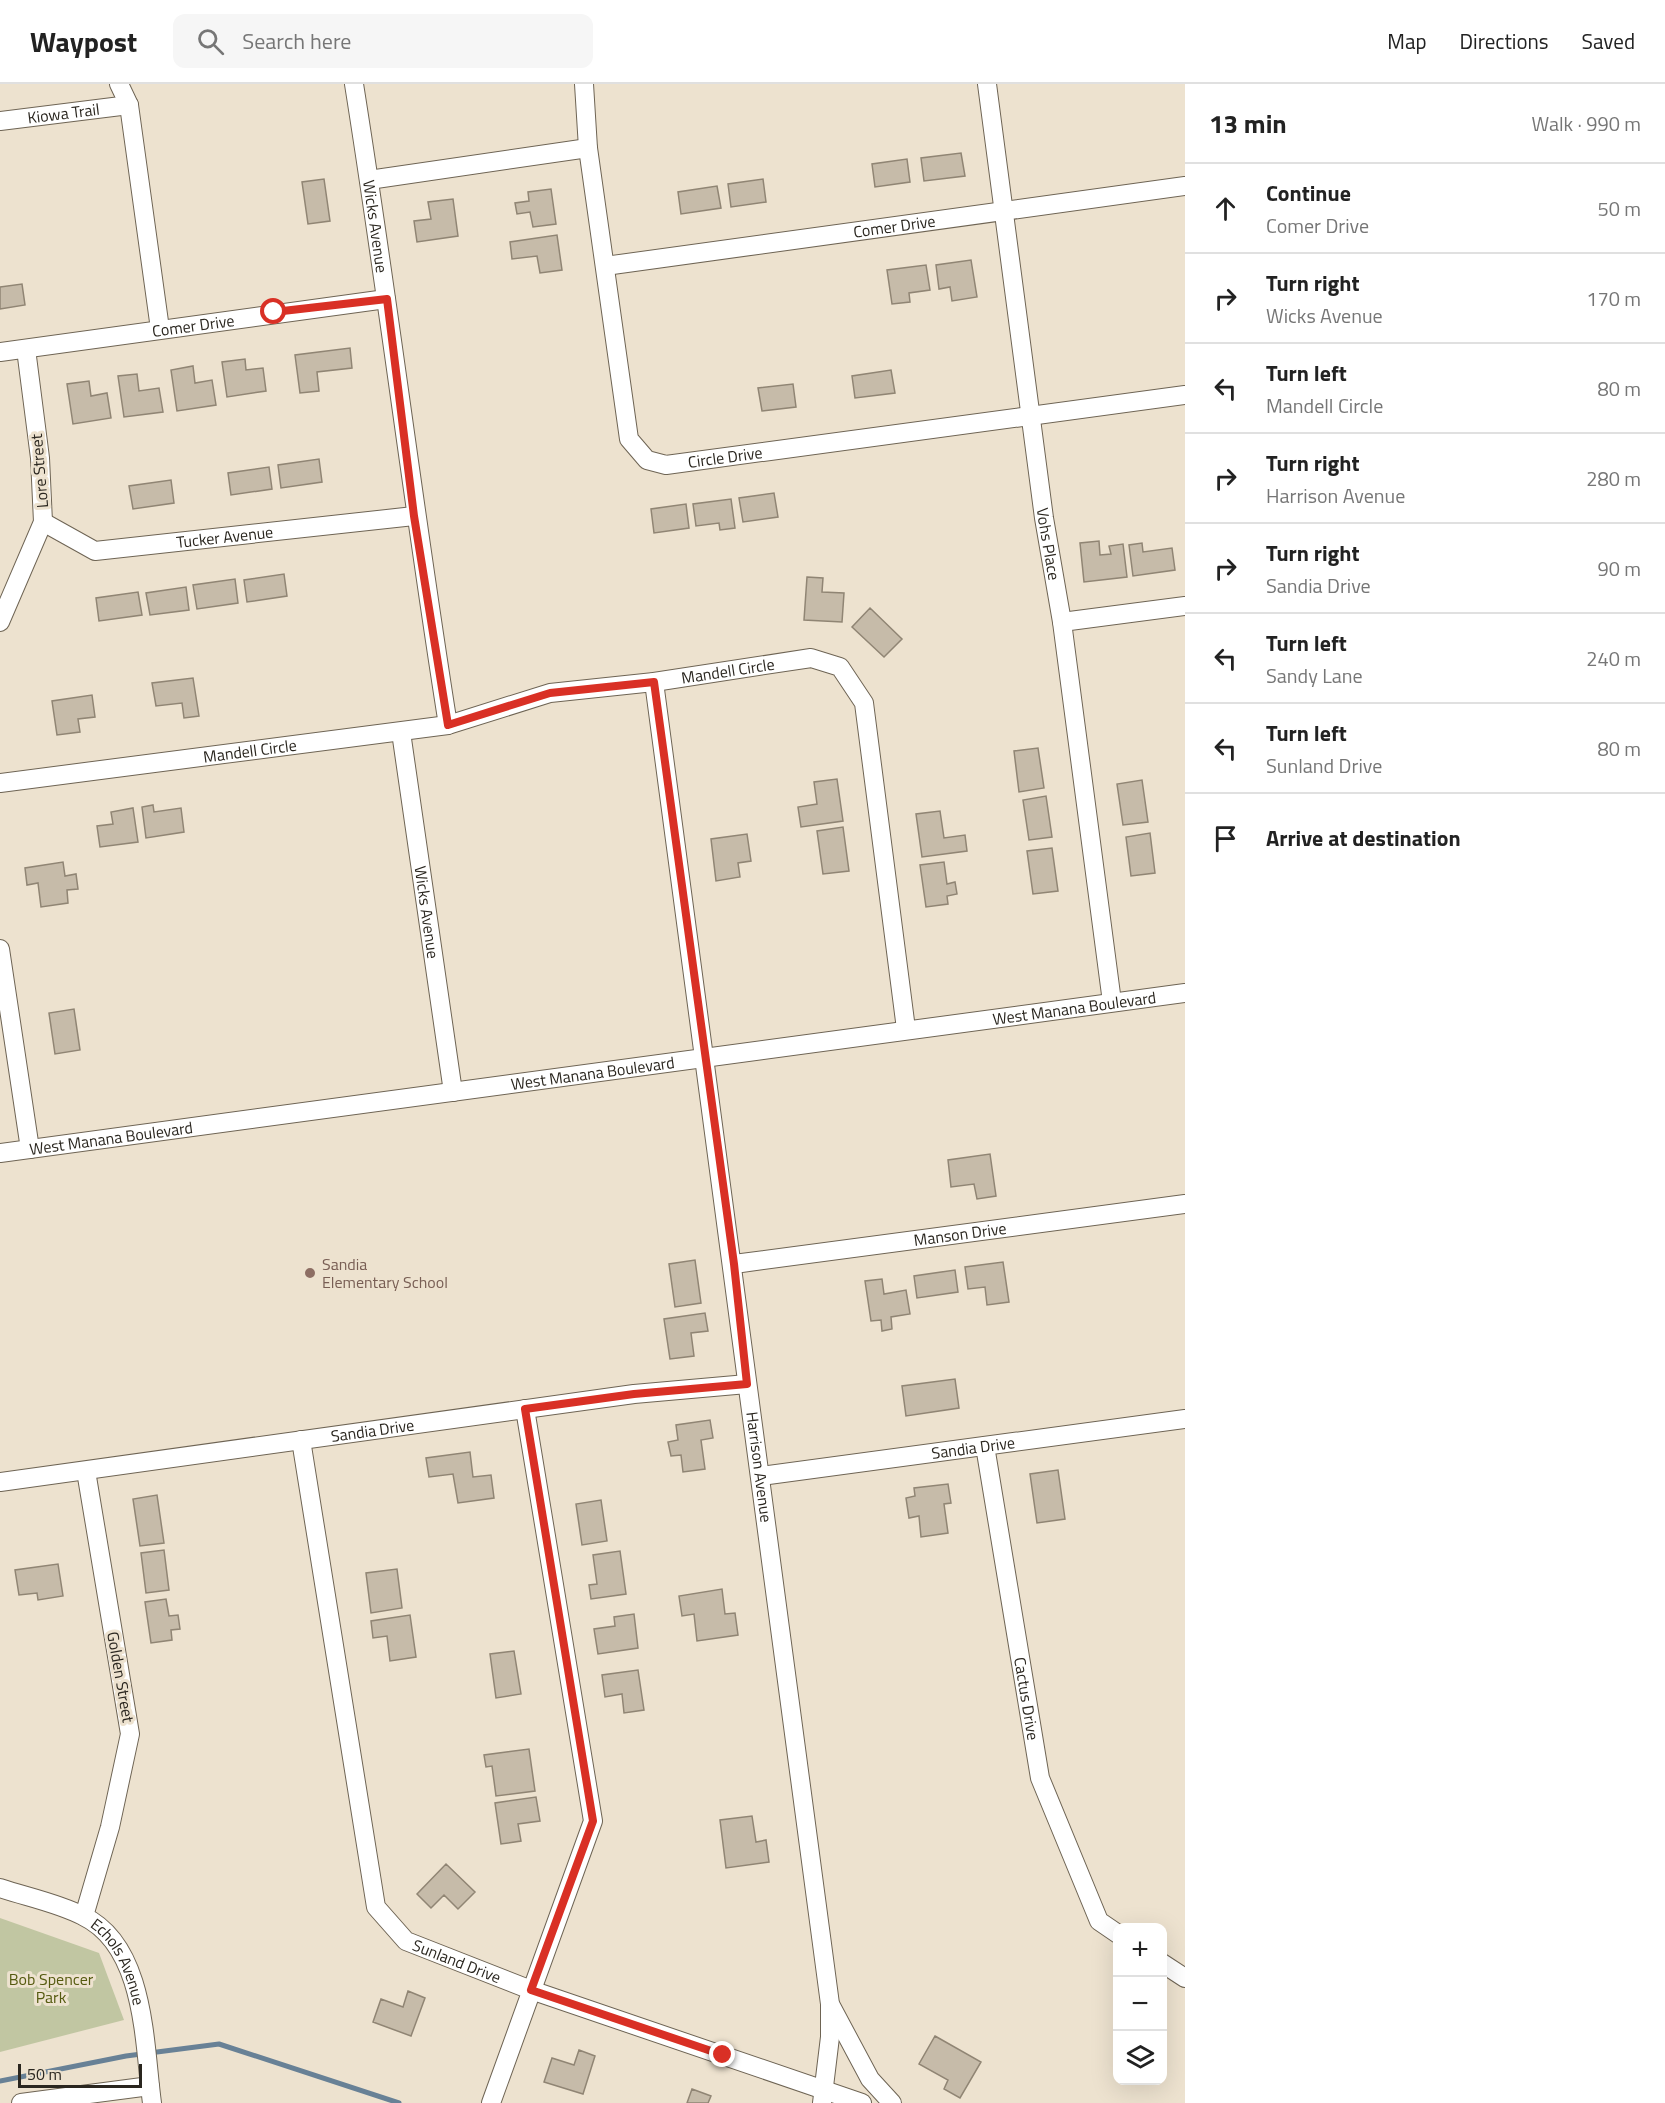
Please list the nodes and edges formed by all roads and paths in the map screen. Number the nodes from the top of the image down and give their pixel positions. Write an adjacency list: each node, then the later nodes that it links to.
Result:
1 (119, 84): 5 (street)
2 (354, 84): 8 (street, Wicks Avenue)
3 (584, 84): 7 (street, Circle Drive)
4 (987, 84): 10 (street, Vohs Place)
5 (129, 105): 6 (street, Kiowa Trail); 13 (street)
6 (0, 121)
7 (588, 148): 8 (street); 11 (street, Circle Drive)
8 (369, 180): 12 (street, Wicks Avenue)
9 (1185, 186): 10 (street, Comer Drive)
10 (1004, 213): 11 (street, Comer Drive); 17 (street, Vohs Place)
11 (605, 266): 17 (street, Circle Drive)
12 (387, 299): 13 (street, Comer Drive); 18 (street, Wicks Avenue)
13 (160, 329): 14 (street, Comer Drive)
14 (26, 349): 15 (street, Comer Drive); 19 (street, Lore Street)
15 (0, 352)
16 (1185, 395): 17 (street, Circle Drive)
17 (1032, 416): 22 (street, Vohs Place)
18 (414, 516): 19 (street, Tucker Avenue); 24 (street, Wicks Avenue)
19 (43, 522): 21 (street, Lore Street)
20 (1185, 606): 22 (street)
21 (2, 609)
22 (1062, 622): 29 (street, Vohs Place)
23 (654, 682): 24 (street, Mandell Circle); 30 (street, Mandell Circle); 31 (street, Harrison Avenue)
24 (448, 725): 25 (street, Mandell Circle)
25 (401, 732): 26 (street, Mandell Circle); 32 (street, Wicks Avenue)
26 (0, 783)
27 (0, 949): 33 (street)
28 (1185, 993): 29 (street, West Manana Boulevard)
29 (1112, 1002): 30 (street, West Manana Boulevard)
30 (906, 1029): 31 (street, West Manana Boulevard)
31 (705, 1057): 32 (street, West Manana Boulevard); 36 (street, Harrison Avenue)
32 (453, 1092): 33 (street, West Manana Boulevard)
33 (30, 1149): 34 (street, West Manana Boulevard)
34 (0, 1154)
35 (1185, 1204): 36 (street, Manson Drive)
36 (734, 1264): 37 (street, Harrison Avenue)
37 (747, 1384): 38 (street, Sandia Drive); 43 (street, Harrison Avenue)
38 (525, 1409): 40 (street, Sandia Drive); 50 (street)
39 (1185, 1419): 41 (street, Sandia Drive)
40 (301, 1440): 42 (street, Sandia Drive); 50 (street, Sunland Drive)
41 (985, 1446): 43 (street, Sandia Drive); 47 (street, Cactus Drive)
42 (86, 1471): 44 (street, Sandia Drive); 46 (street, Golden Street)
43 (761, 1476): 51 (street, Harrison Avenue)
44 (0, 1482)
45 (0, 1888): 46 (street, Echols Avenue)
46 (84, 1916): 52 (street, Echols Avenue)
47 (1113, 1931)
48 (1167, 1966): 49 (street)
49 (1185, 1978)
50 (531, 1990): 53 (street, Sunland Drive); 55 (street)
51 (830, 2004): 53 (street, Harrison Avenue); 57 (street, Harrison Avenue)
52 (151, 2095): 54 (street)
53 (823, 2097): 56 (street, Sunland Drive)
54 (21, 2103)
55 (491, 2103)
56 (862, 2103)
57 (892, 2103)

